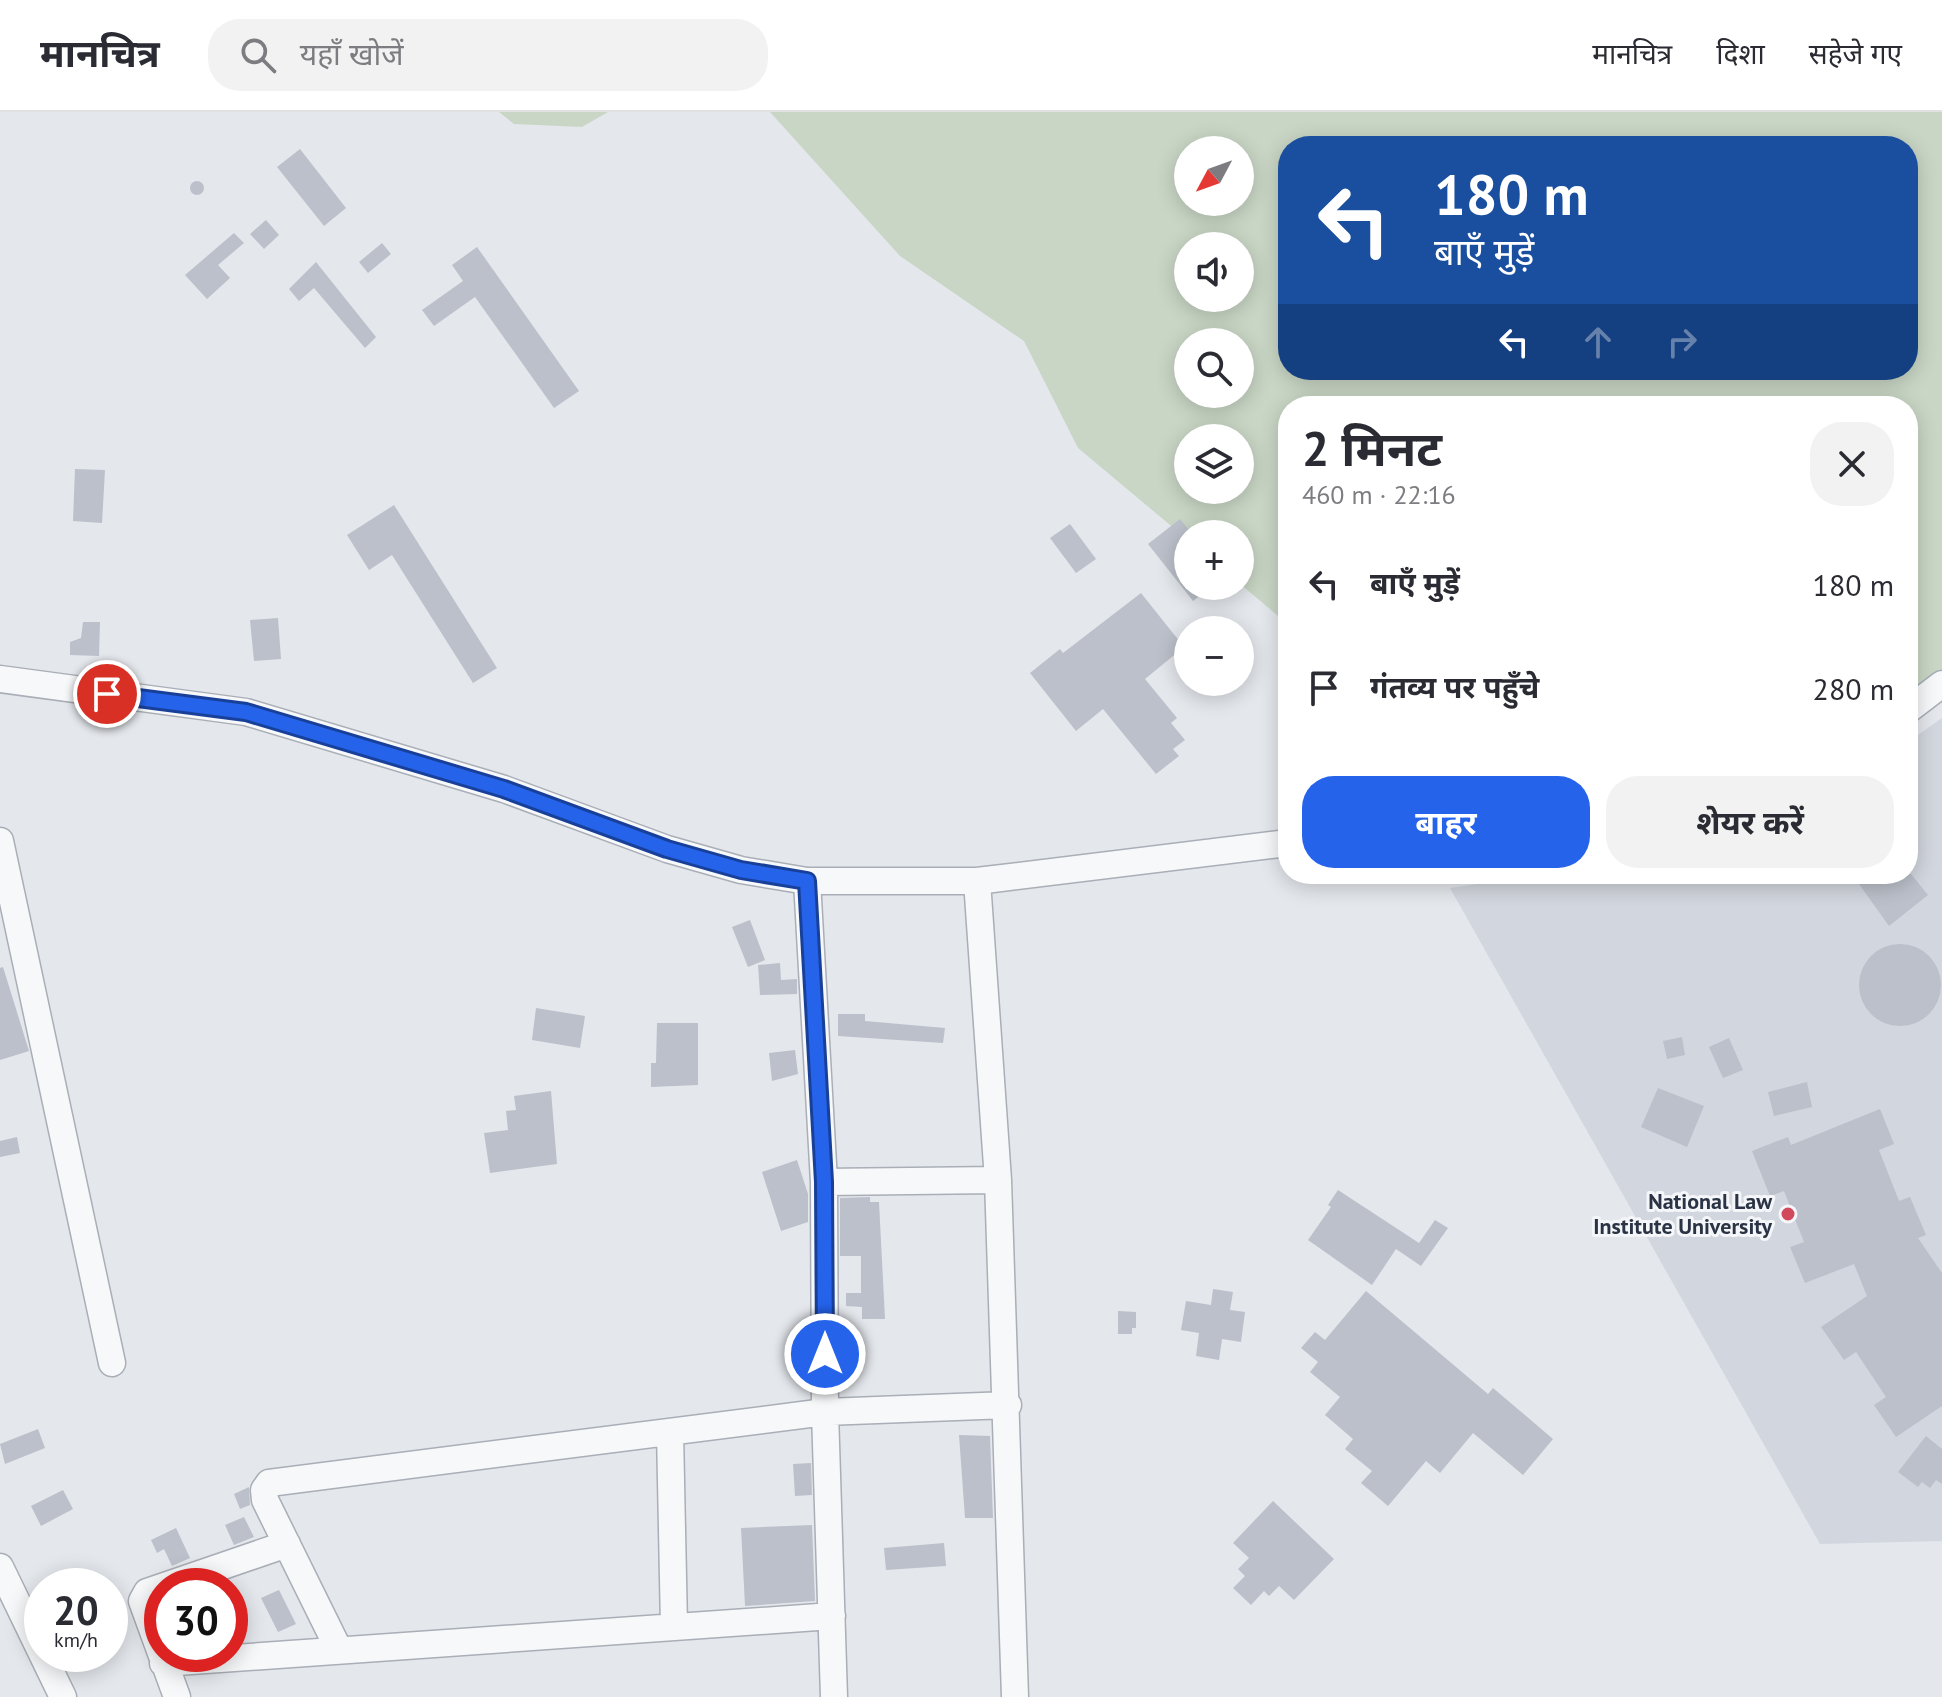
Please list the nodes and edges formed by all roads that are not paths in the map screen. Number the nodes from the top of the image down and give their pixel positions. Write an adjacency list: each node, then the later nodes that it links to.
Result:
1 (0, 679): 6 (street)
2 (1942, 684): 3 (street)
3 (1918, 702)
4 (0, 841): 10 (street)
5 (1278, 844): 7 (street)
6 (807, 881): 7 (street); 9 (street)
7 (977, 881): 8 (street)
8 (998, 1180): 9 (street); 11 (street)
9 (824, 1182): 12 (street)
10 (112, 1363)
11 (1008, 1405): 12 (street); 25 (street)
12 (825, 1412): 13 (street); 17 (street)
13 (670, 1432): 14 (street); 18 (street)
14 (287, 1544): 16 (street); 19 (street)
15 (0, 1567): 22 (street)
16 (217, 1568)
17 (832, 1616): 18 (street); 24 (street)
18 (674, 1627): 19 (street)
19 (339, 1650): 20 (street)
20 (248, 1657)
21 (167, 1672): 23 (street)
22 (63, 1697)
23 (177, 1697)
24 (834, 1697)
25 (1015, 1697)

